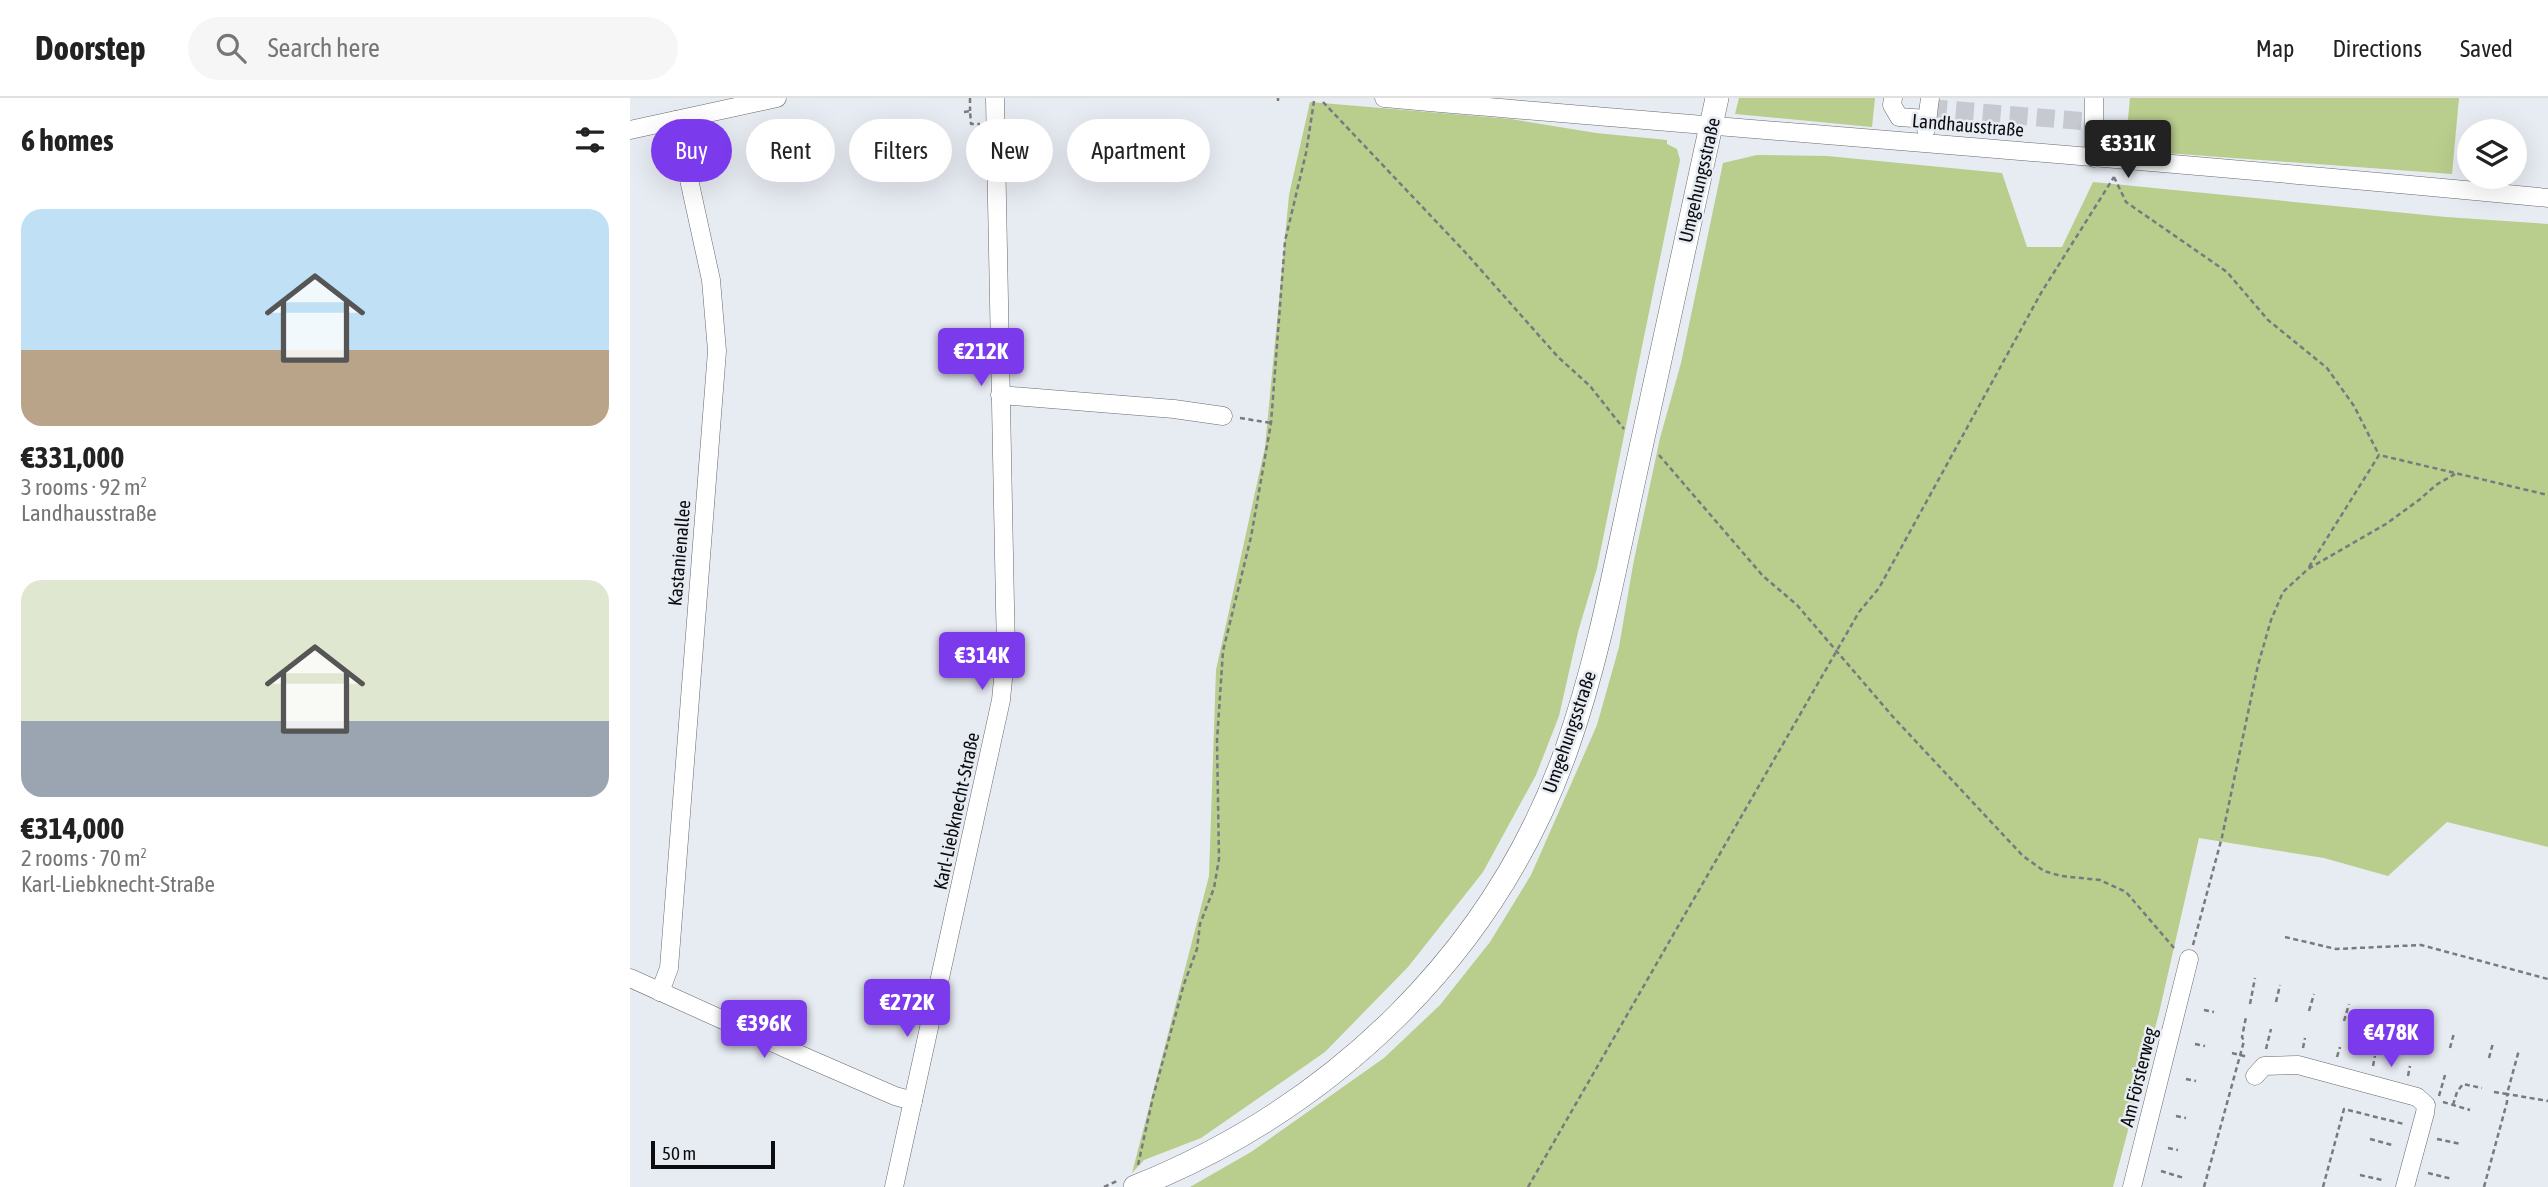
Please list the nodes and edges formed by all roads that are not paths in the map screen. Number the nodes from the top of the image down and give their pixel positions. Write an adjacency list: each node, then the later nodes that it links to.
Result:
1 (777, 98): 8 (street)
2 (995, 98): 18 (street, Karl-Liebknecht-Straße)
3 (1384, 98): 12 (street, Landhausstraße)
4 (1717, 98): 12 (main road, Umgehungsstraße)
5 (1893, 98): 10 (street)
6 (1929, 98): 10 (street)
7 (2094, 98): 15 (street)
8 (710, 105): 9 (street)
9 (678, 119)
10 (1927, 119): 14 (street)
11 (651, 125): 13 (street)
12 (1711, 127): 14 (street, Landhausstraße); 25 (main road, Umgehungsstraße)
13 (630, 130)
14 (1923, 142): 15 (street, Landhausstraße)
15 (2094, 158): 17 (street, Landhausstraße)
16 (690, 182): 22 (street, Kastanienallee)
17 (2548, 198)
18 (1000, 395): 19 (street); 24 (street, Karl-Liebknecht-Straße)
19 (1223, 416)
20 (2189, 959): 27 (street, Am Försterweg)
21 (630, 978): 22 (street)
22 (660, 992): 24 (street)
23 (2255, 1076): 28 (street)
24 (913, 1101): 26 (street, Karl-Liebknecht-Straße)
25 (1138, 1186)
26 (894, 1187)
27 (2132, 1187)
28 (2405, 1187)

